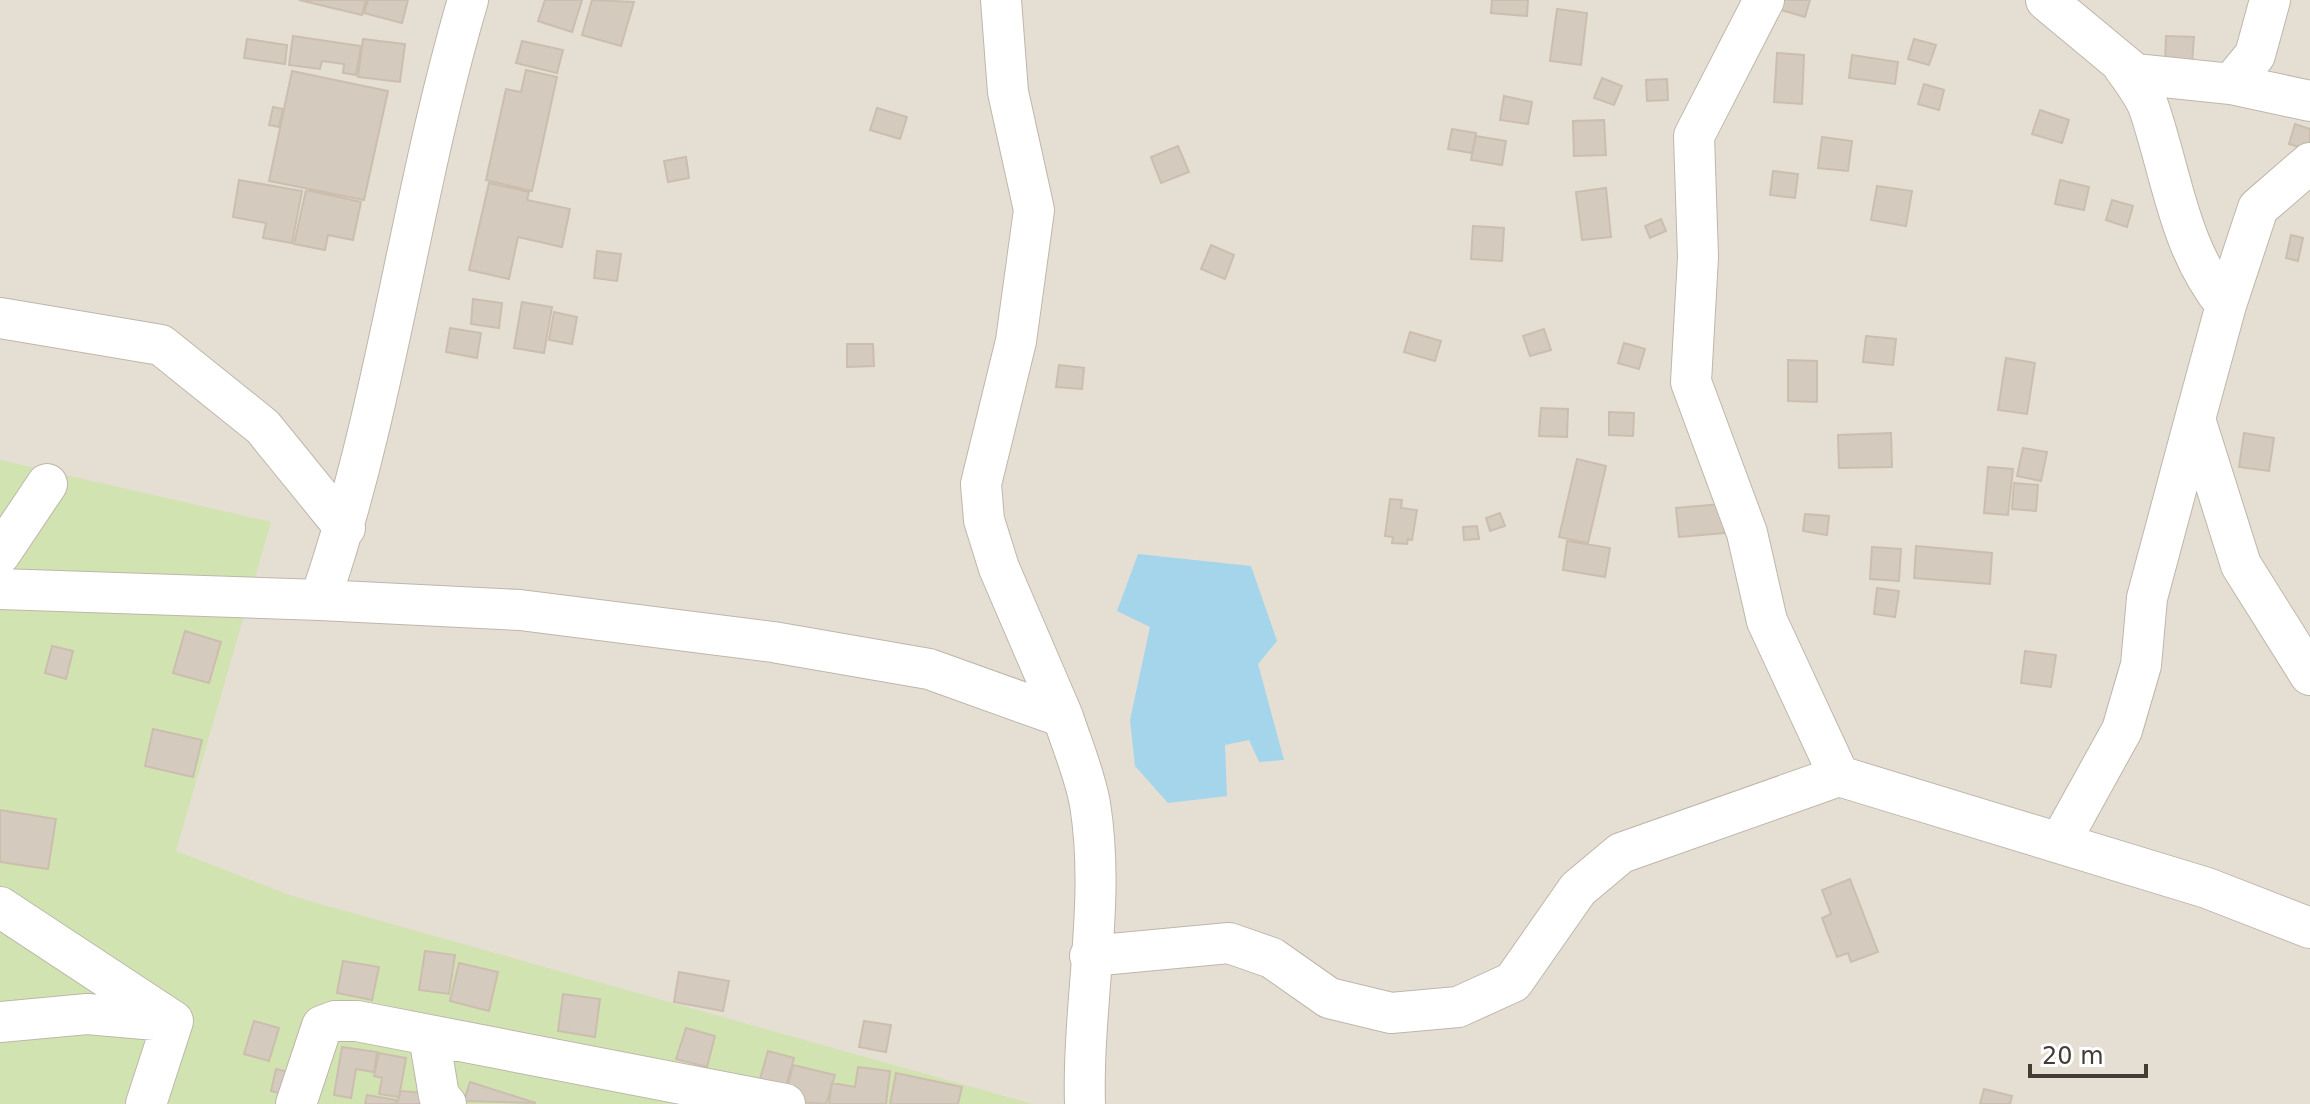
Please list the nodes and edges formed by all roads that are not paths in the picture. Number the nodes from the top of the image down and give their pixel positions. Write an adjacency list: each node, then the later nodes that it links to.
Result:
1 (468, 0): 14 (street)
2 (1001, 0): 19 (street)
3 (1764, 0): 20 (street)
4 (2046, 0): 6 (street)
5 (2270, 0): 7 (street)
6 (2123, 66): 7 (street); 10 (street)
7 (2231, 84): 8 (street)
8 (2310, 101)
9 (2310, 163): 10 (street)
10 (2226, 305): 12 (street)
11 (0, 318): 14 (street)
12 (2195, 419): 18 (street); 21 (street)
13 (47, 484): 15 (street)
14 (345, 528): 17 (street)
15 (0, 554)
16 (0, 589): 17 (street)
17 (320, 600): 19 (street)
18 (2310, 675)
19 (1063, 717): 24 (street)
20 (1839, 776): 23 (street); 24 (street)
21 (2064, 835)
22 (0, 907): 25 (street)
23 (2310, 928)
24 (1090, 956): 32 (street)
25 (173, 1021): 26 (street); 28 (street)
26 (0, 1022)
27 (429, 1036): 29 (street); 30 (street); 31 (street)
28 (146, 1104)
29 (296, 1104)
30 (446, 1104)
31 (785, 1104)
32 (1085, 1104)

